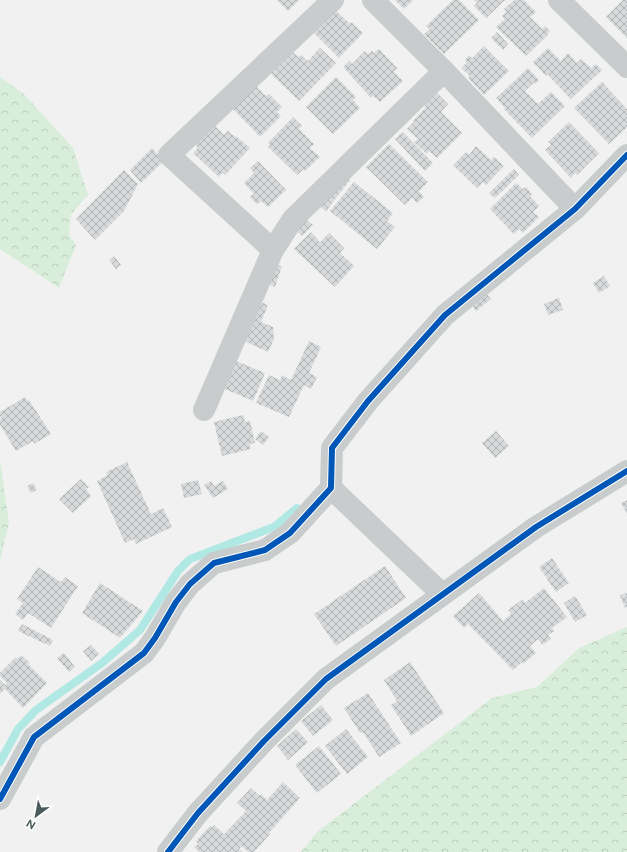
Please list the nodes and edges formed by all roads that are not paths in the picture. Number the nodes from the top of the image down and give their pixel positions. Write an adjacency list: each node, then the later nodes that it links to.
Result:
1 (333, 0): 8 (street)
2 (374, 0): 5 (street)
3 (559, 0): 4 (street)
4 (627, 67)
5 (444, 71): 7 (street); 8 (street)
6 (627, 155): 7 (street)
7 (575, 209): 11 (street)
8 (273, 250): 9 (street)
9 (204, 410)
10 (627, 471): 12 (street)
11 (331, 488): 12 (street); 13 (street)
12 (442, 594): 14 (street)
13 (0, 799)
14 (168, 852)

